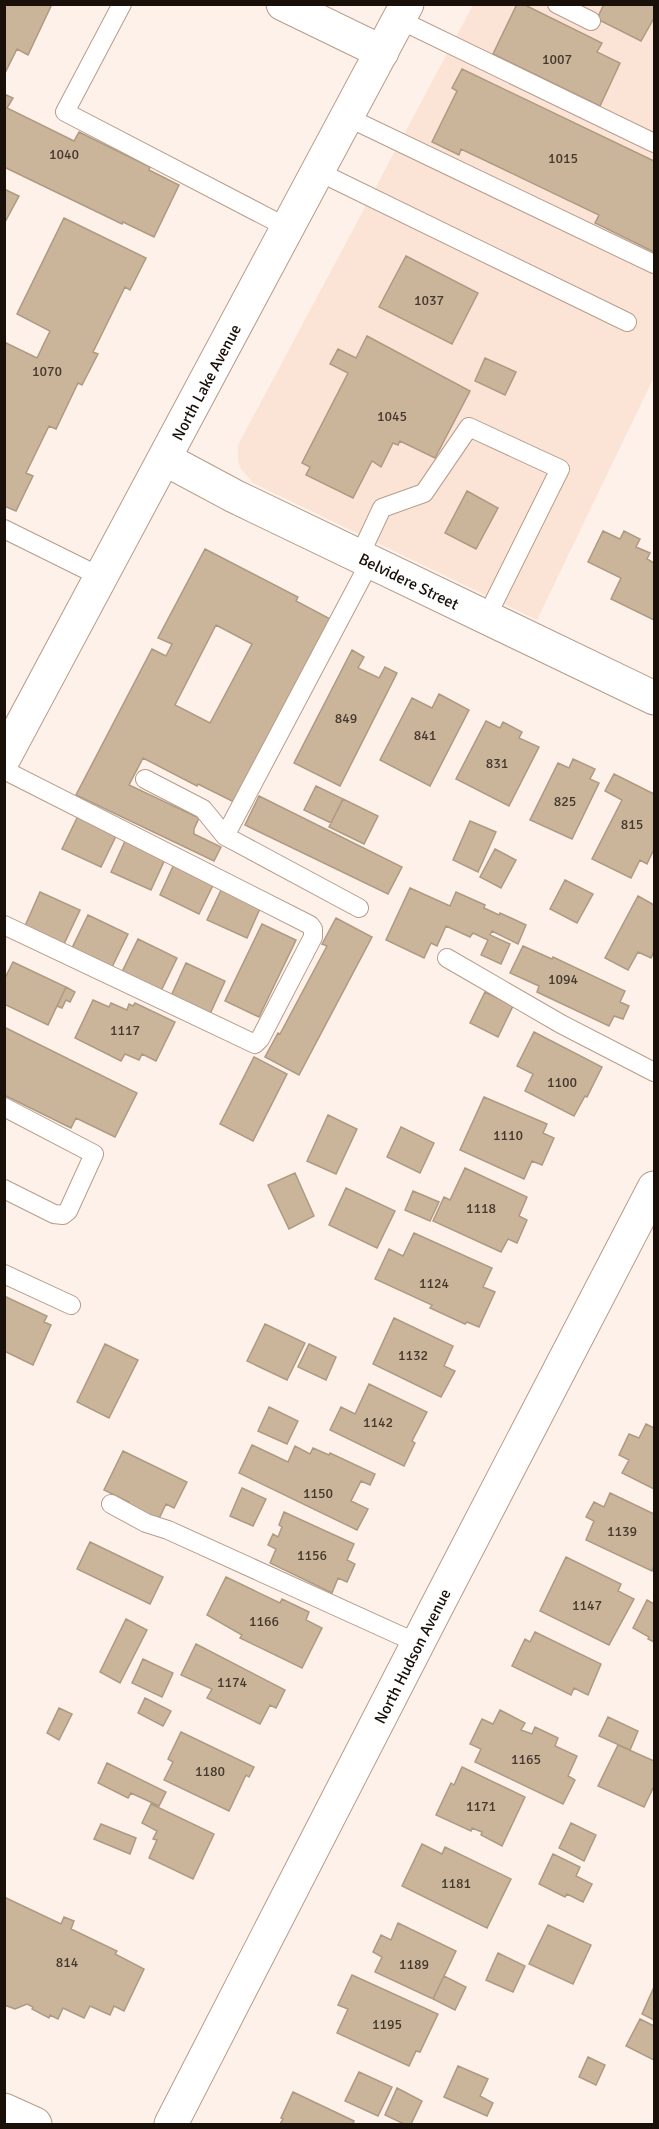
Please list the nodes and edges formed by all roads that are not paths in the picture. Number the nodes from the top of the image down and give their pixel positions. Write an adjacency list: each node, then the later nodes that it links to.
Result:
1 (122, 4): 10 (lane)
2 (283, 4): 6 (street)
3 (556, 4): 5 (lane)
4 (403, 12): 6 (street, North Lake Avenue); 8 (lane)
5 (591, 21)
6 (382, 52): 7 (street, North Lake Avenue)
7 (347, 117): 9 (street, North Lake Avenue); 11 (lane)
8 (654, 143)
9 (317, 171): 10 (street, North Lake Avenue); 12 (lane)
10 (288, 228): 13 (street, North Lake Avenue)
11 (654, 264)
12 (627, 322)
13 (165, 459): 15 (street, Belvidere Street); 16 (street, North Lake Avenue)
14 (4, 529): 16 (lane)
15 (365, 559): 17 (street, Belvidere Street); 17 (lane); 22 (lane)
16 (101, 577): 19 (street, North Lake Avenue)
17 (486, 618): 18 (street, Belvidere Street)
18 (654, 699)
19 (4, 758)
20 (4, 770): 24 (lane)
21 (145, 779): 22 (lane)
22 (225, 836): 23 (lane)
23 (359, 908)
24 (4, 925)
25 (447, 958): 26 (lane)
26 (654, 1072)
27 (4, 1107): 29 (lane)
28 (654, 1188): 33 (street, North Hudson Avenue)
29 (4, 1189)
30 (4, 1274): 31 (lane)
31 (71, 1305)
32 (111, 1504): 33 (lane)
33 (419, 1644): 36 (street, North Hudson Avenue)
34 (4, 2110): 35 (street)
35 (35, 2124)
36 (171, 2124)

